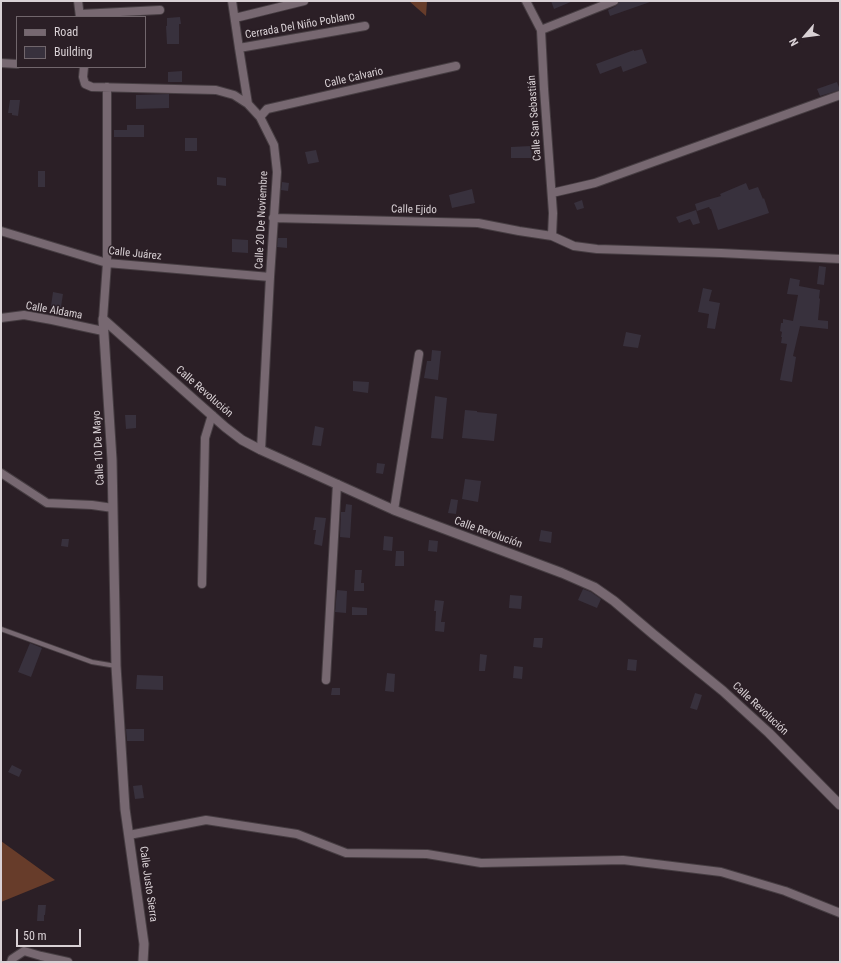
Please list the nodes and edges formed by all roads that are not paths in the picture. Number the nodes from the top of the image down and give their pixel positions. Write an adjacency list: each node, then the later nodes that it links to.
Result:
1 (78, 1): 7 (street)
2 (232, 1): 8 (street)
3 (304, 1): 8 (street)
4 (526, 1): 10 (street, Calle San Sebastián)
5 (614, 1): 10 (street)
6 (160, 10): 7 (street)
7 (80, 16)
8 (235, 18): 11 (street)
9 (365, 26): 11 (street, Cerrada Del Niño Poblano)
10 (541, 30): 20 (street, Calle San Sebastián)
11 (239, 48): 18 (street)
12 (1, 63): 13 (street)
13 (16, 64)
14 (456, 66): 19 (street, Calle Calvario)
15 (84, 68): 16 (street, Calle 20 De Noviembre)
16 (107, 87): 18 (street, Calle 20 De Noviembre); 25 (street, Calle 10 De Mayo)
17 (840, 95): 20 (street)
18 (248, 104): 19 (street, Calle 20 De Noviembre)
19 (260, 117): 21 (street, Calle 20 De Noviembre)
20 (552, 193): 23 (street, Calle San Sebastián)
21 (274, 218): 23 (street, Calle Ejido); 26 (street, Calle 20 De Noviembre)
22 (1, 231): 25 (street, Calle Juárez)
23 (552, 236): 24 (street, Calle Ejido)
24 (840, 259)
25 (107, 263): 26 (street, Calle Juárez); 28 (street, Calle 10 De Mayo)
26 (270, 277): 32 (street, Calle 20 De Noviembre)
27 (1, 318): 29 (street, Calle Aldama)
28 (103, 319): 29 (street, Calle 10 De Mayo); 31 (street, Calle Revolución)
29 (103, 332): 35 (street, Calle 10 De Mayo)
30 (419, 354): 36 (street)
31 (212, 415): 32 (street, Calle Revolución); 37 (street)
32 (262, 450): 34 (street, Calle Revolución)
33 (1, 473): 35 (street)
34 (337, 484): 36 (street, Calle Revolución); 40 (street)
35 (113, 508): 39 (street, Calle 10 De Mayo)
36 (394, 510): 41 (street, Calle Revolución)
37 (202, 584)
38 (1, 629): 39 (lane)
39 (116, 666): 42 (street, Calle 10 De Mayo)
40 (326, 680)
41 (840, 805)
42 (126, 808): 43 (street, Calle Justo Sierra)
43 (129, 835): 44 (street); 47 (street, Calle Justo Sierra)
44 (840, 914)
45 (11, 962): 46 (street)
46 (68, 962)
47 (143, 962)

